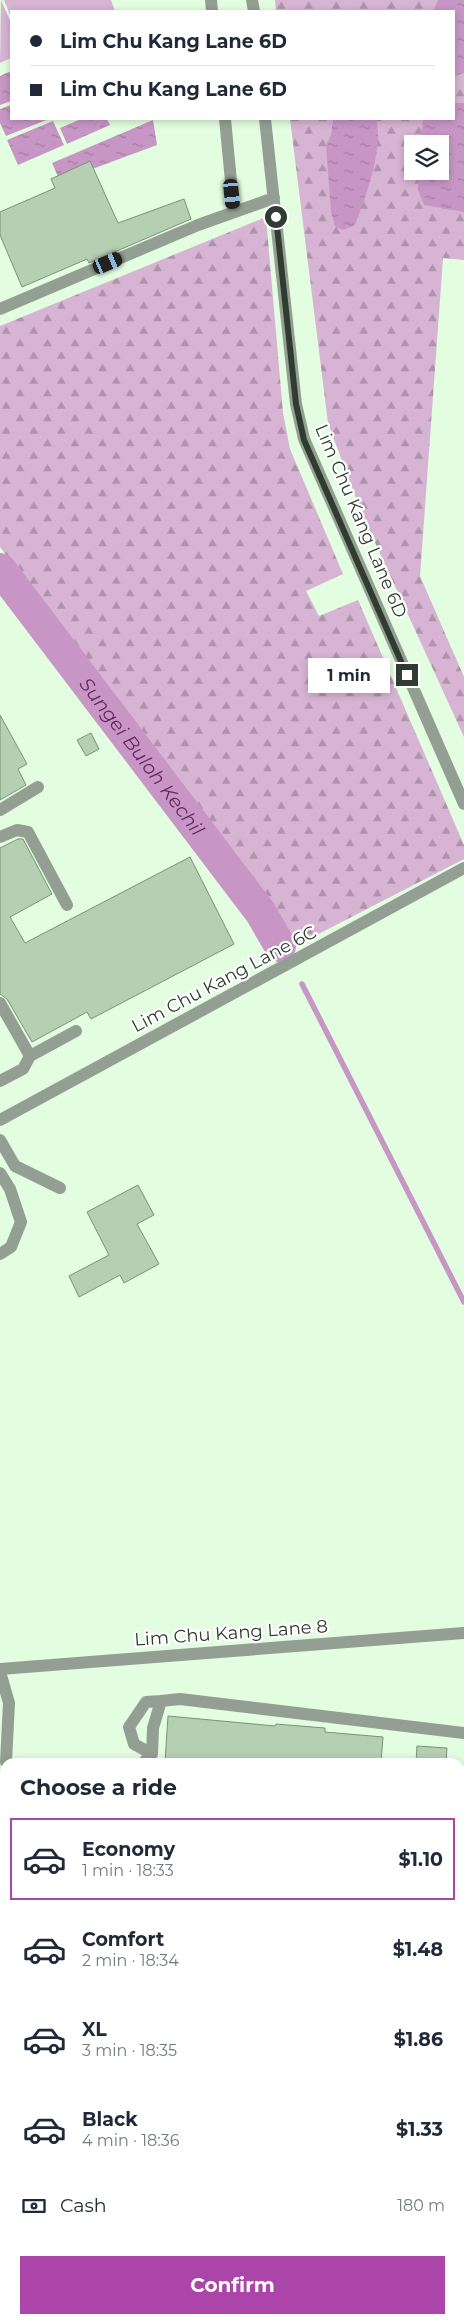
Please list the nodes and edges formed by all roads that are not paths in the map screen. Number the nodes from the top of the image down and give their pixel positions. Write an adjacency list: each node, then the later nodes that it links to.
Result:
1 (225, 120): 4 (street)
2 (265, 120): 3 (street, Lim Chu Kang Lane 6D)
3 (274, 198): 4 (street); 7 (street, Lim Chu Kang Lane 6D)
4 (234, 212): 5 (street)
5 (0, 309)
6 (38, 788): 8 (street)
7 (464, 804)
8 (0, 810)
9 (0, 838): 11 (street)
10 (464, 868): 16 (street, Lim Chu Kang Lane 6C)
11 (67, 905)
12 (0, 1003): 14 (street)
13 (76, 1031): 14 (street)
14 (30, 1056): 15 (street)
15 (0, 1081)
16 (0, 1120)
17 (0, 1140): 19 (street)
18 (0, 1173): 20 (street)
19 (60, 1188)
20 (0, 1254)
21 (464, 1633): 22 (street, Lim Chu Kang Lane 8)
22 (0, 1671): 25 (street, Lim Chu Kang Lane 8)
23 (161, 1701): 24 (street); 26 (street); 26 (street)
24 (464, 1733)
25 (6, 1758)
26 (148, 1758)

